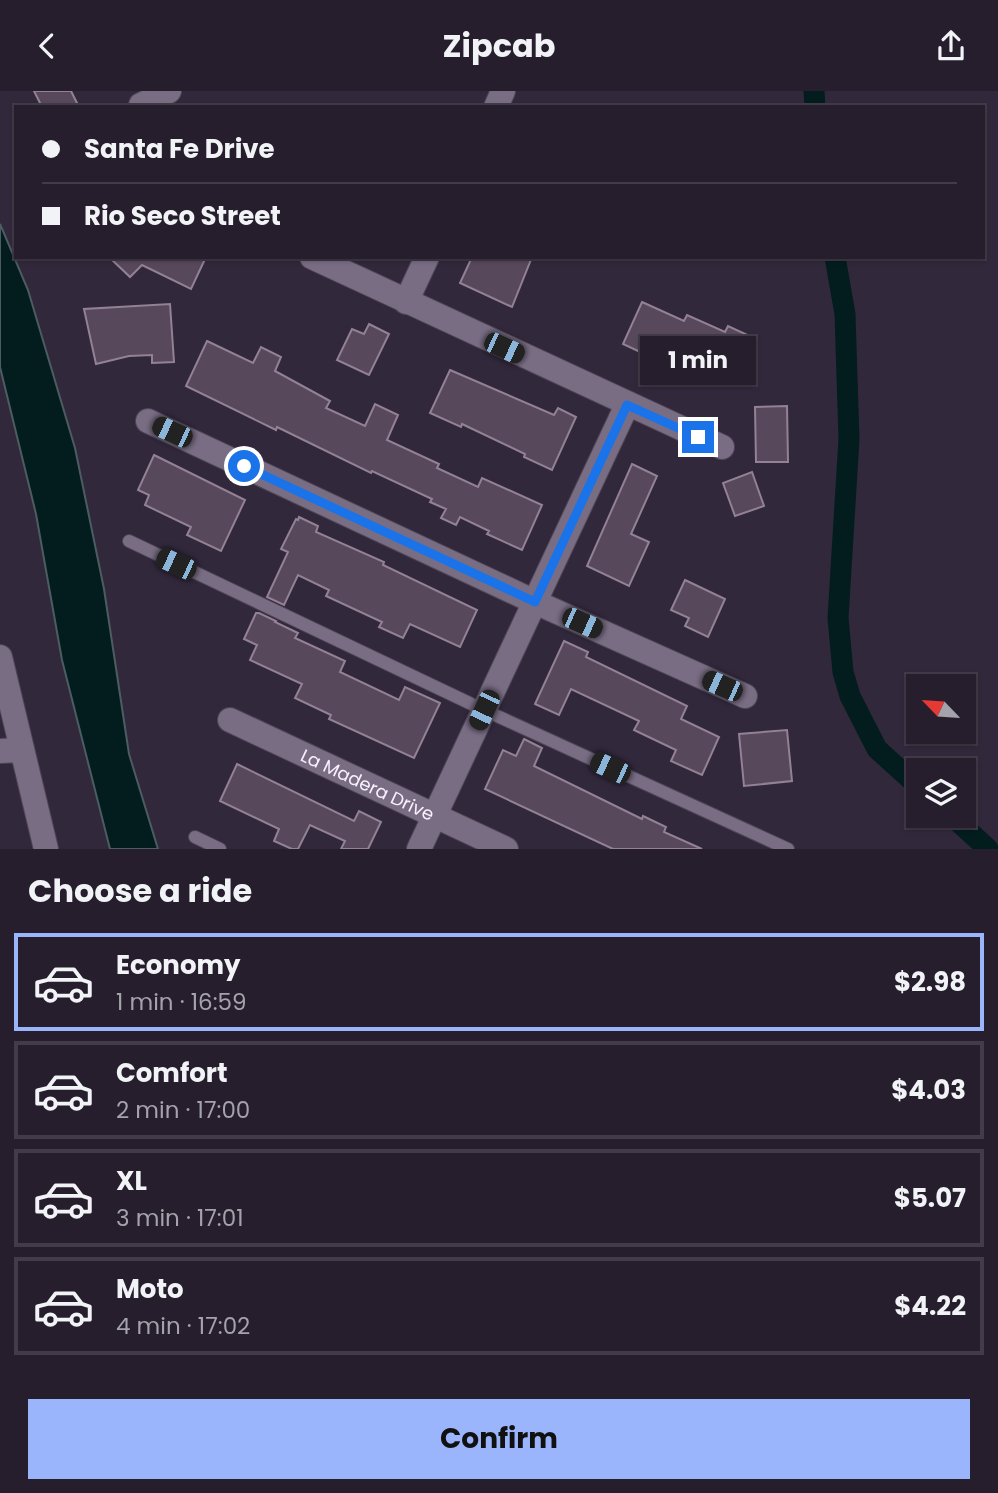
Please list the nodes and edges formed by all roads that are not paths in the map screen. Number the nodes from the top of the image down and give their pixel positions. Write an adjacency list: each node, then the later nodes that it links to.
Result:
1 (169, 91): 2 (street)
2 (138, 101)
3 (316, 259): 5 (street)
4 (426, 259): 5 (street)
5 (406, 302): 6 (street)
6 (627, 405): 8 (street); 10 (street)
7 (148, 421): 10 (street)
8 (722, 447)
9 (129, 541): 13 (lane)
10 (535, 602): 12 (street); 13 (street)
11 (0, 657): 15 (street)
12 (745, 696)
13 (484, 710): 16 (street); 22 (lane)
14 (230, 720): 16 (street, La Madera Drive)
15 (11, 751): 18 (street)
16 (435, 817): 20 (street); 21 (street, La Madera Drive)
17 (195, 837): 19 (lane)
18 (46, 849)
19 (220, 849)
20 (419, 849)
21 (506, 849)
22 (788, 849)

